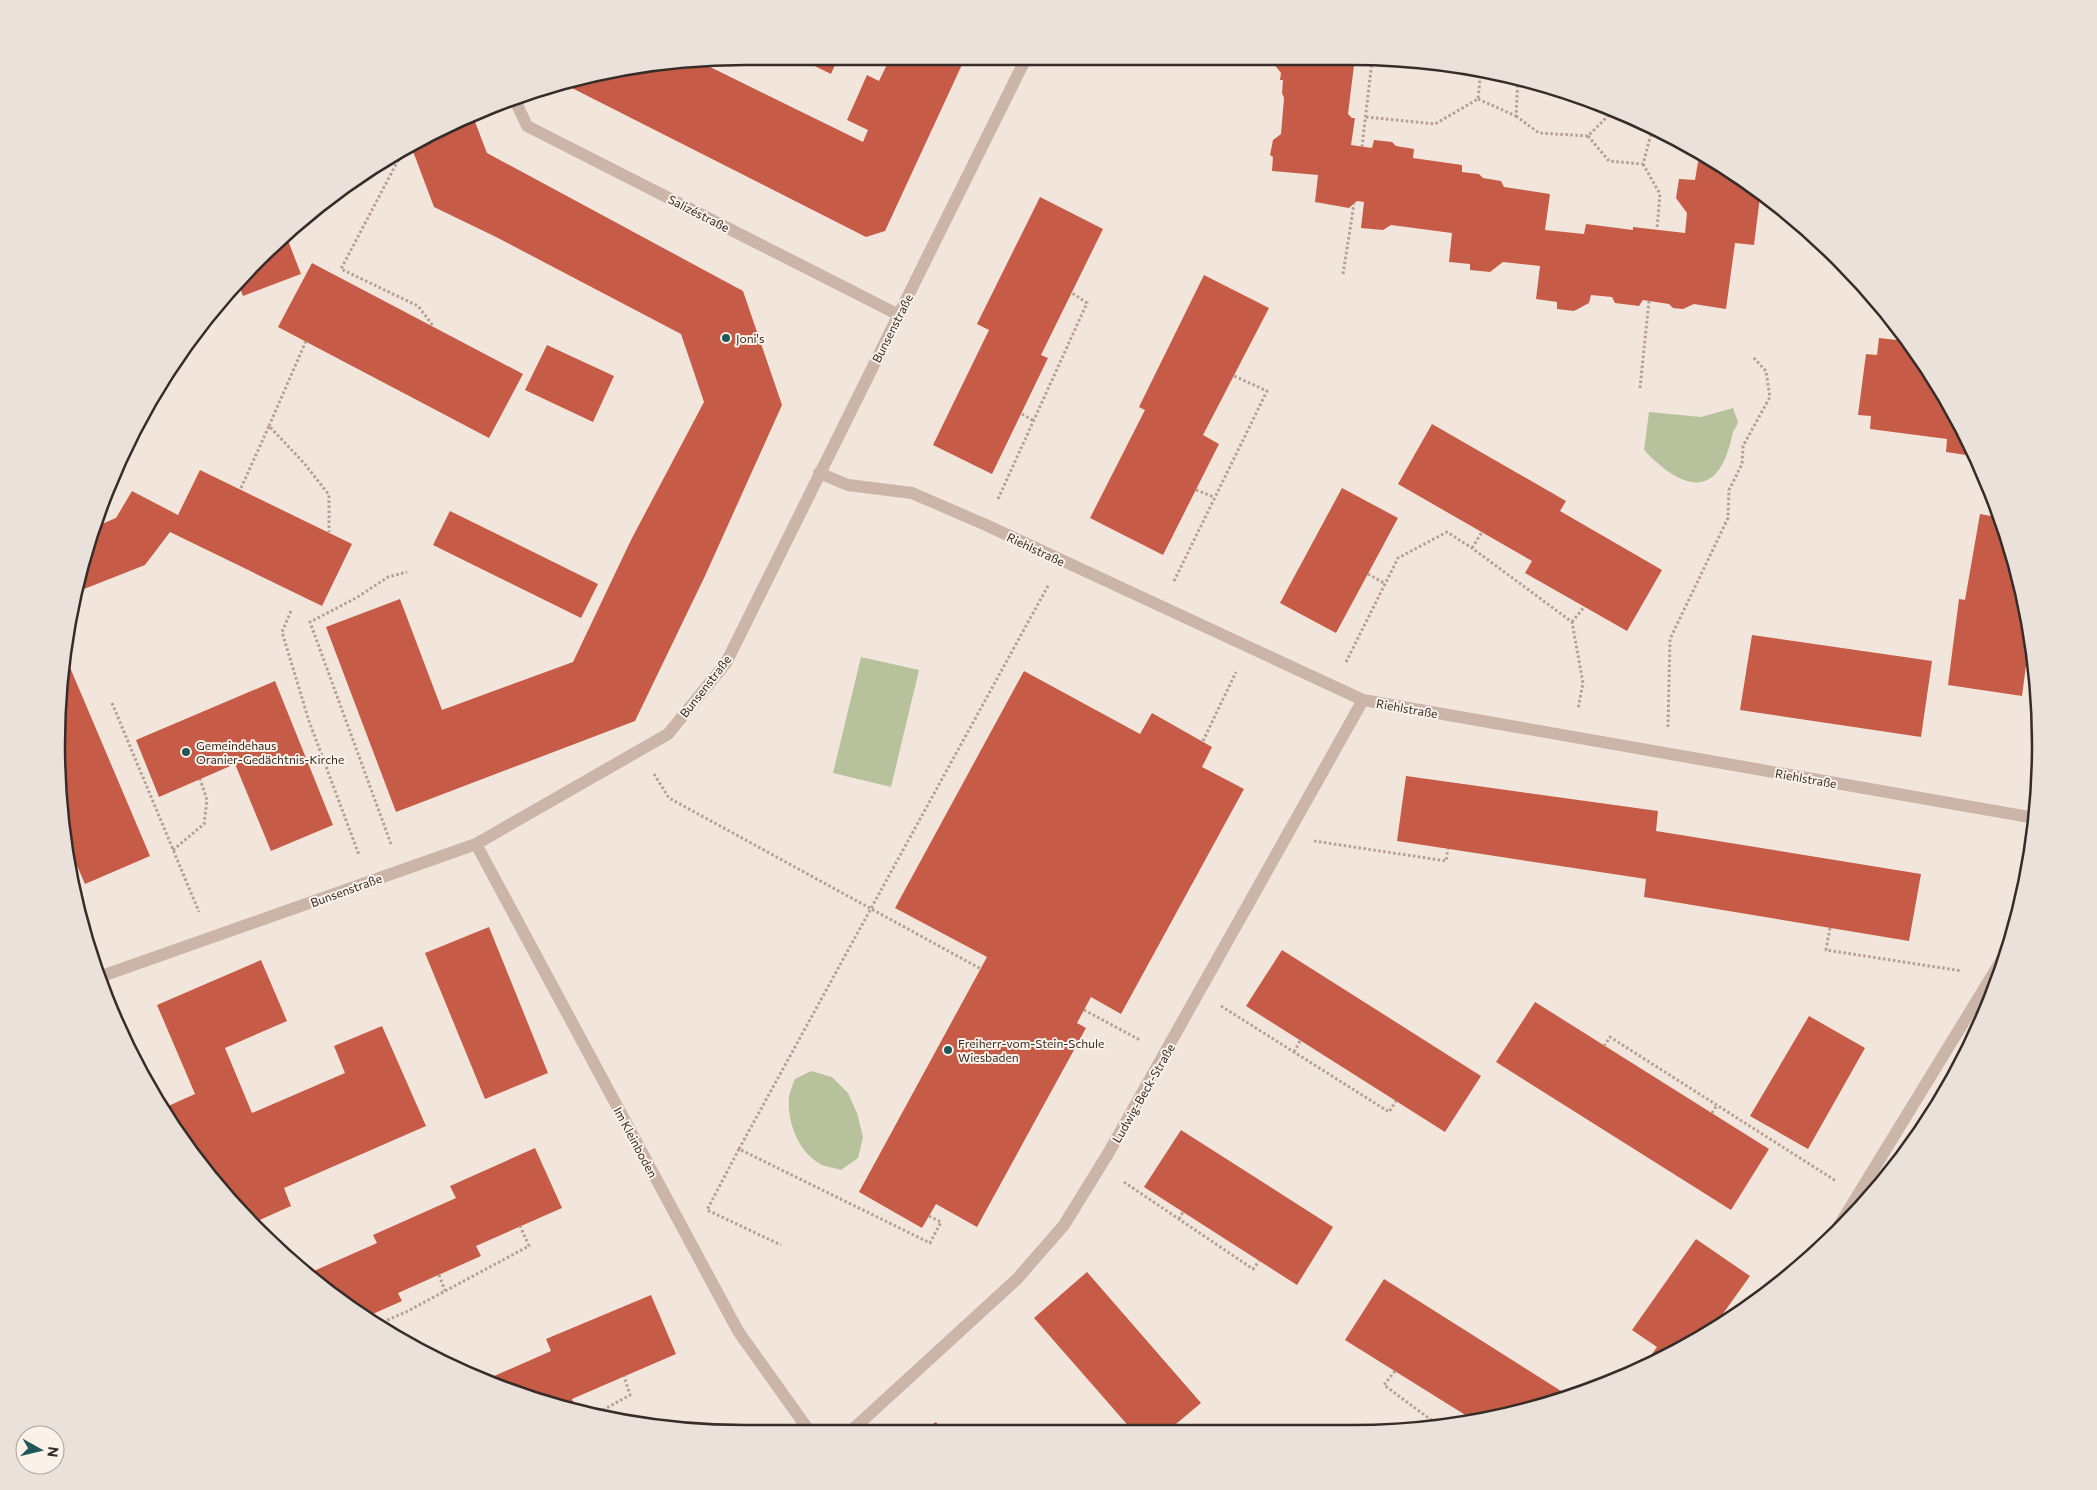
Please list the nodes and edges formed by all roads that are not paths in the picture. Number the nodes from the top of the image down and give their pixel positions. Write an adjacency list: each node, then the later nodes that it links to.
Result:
1 (1023, 65): 3 (street, Bunsenstraße)
2 (517, 105): 3 (street, Salizéstraße)
3 (899, 315): 4 (street, Bunsenstraße)
4 (820, 473): 5 (street, Riehlstraße); 7 (street, Bunsenstraße)
5 (1363, 700): 6 (street, Riehlstraße); 12 (street, Ludwig-Beck-Straße)
6 (2028, 817)
7 (476, 844): 8 (street, Bunsenstraße); 11 (street, Im Kleinboden)
8 (105, 975)
9 (1990, 979): 10 (street)
10 (1851, 1206)
11 (805, 1425)
12 (858, 1425)

